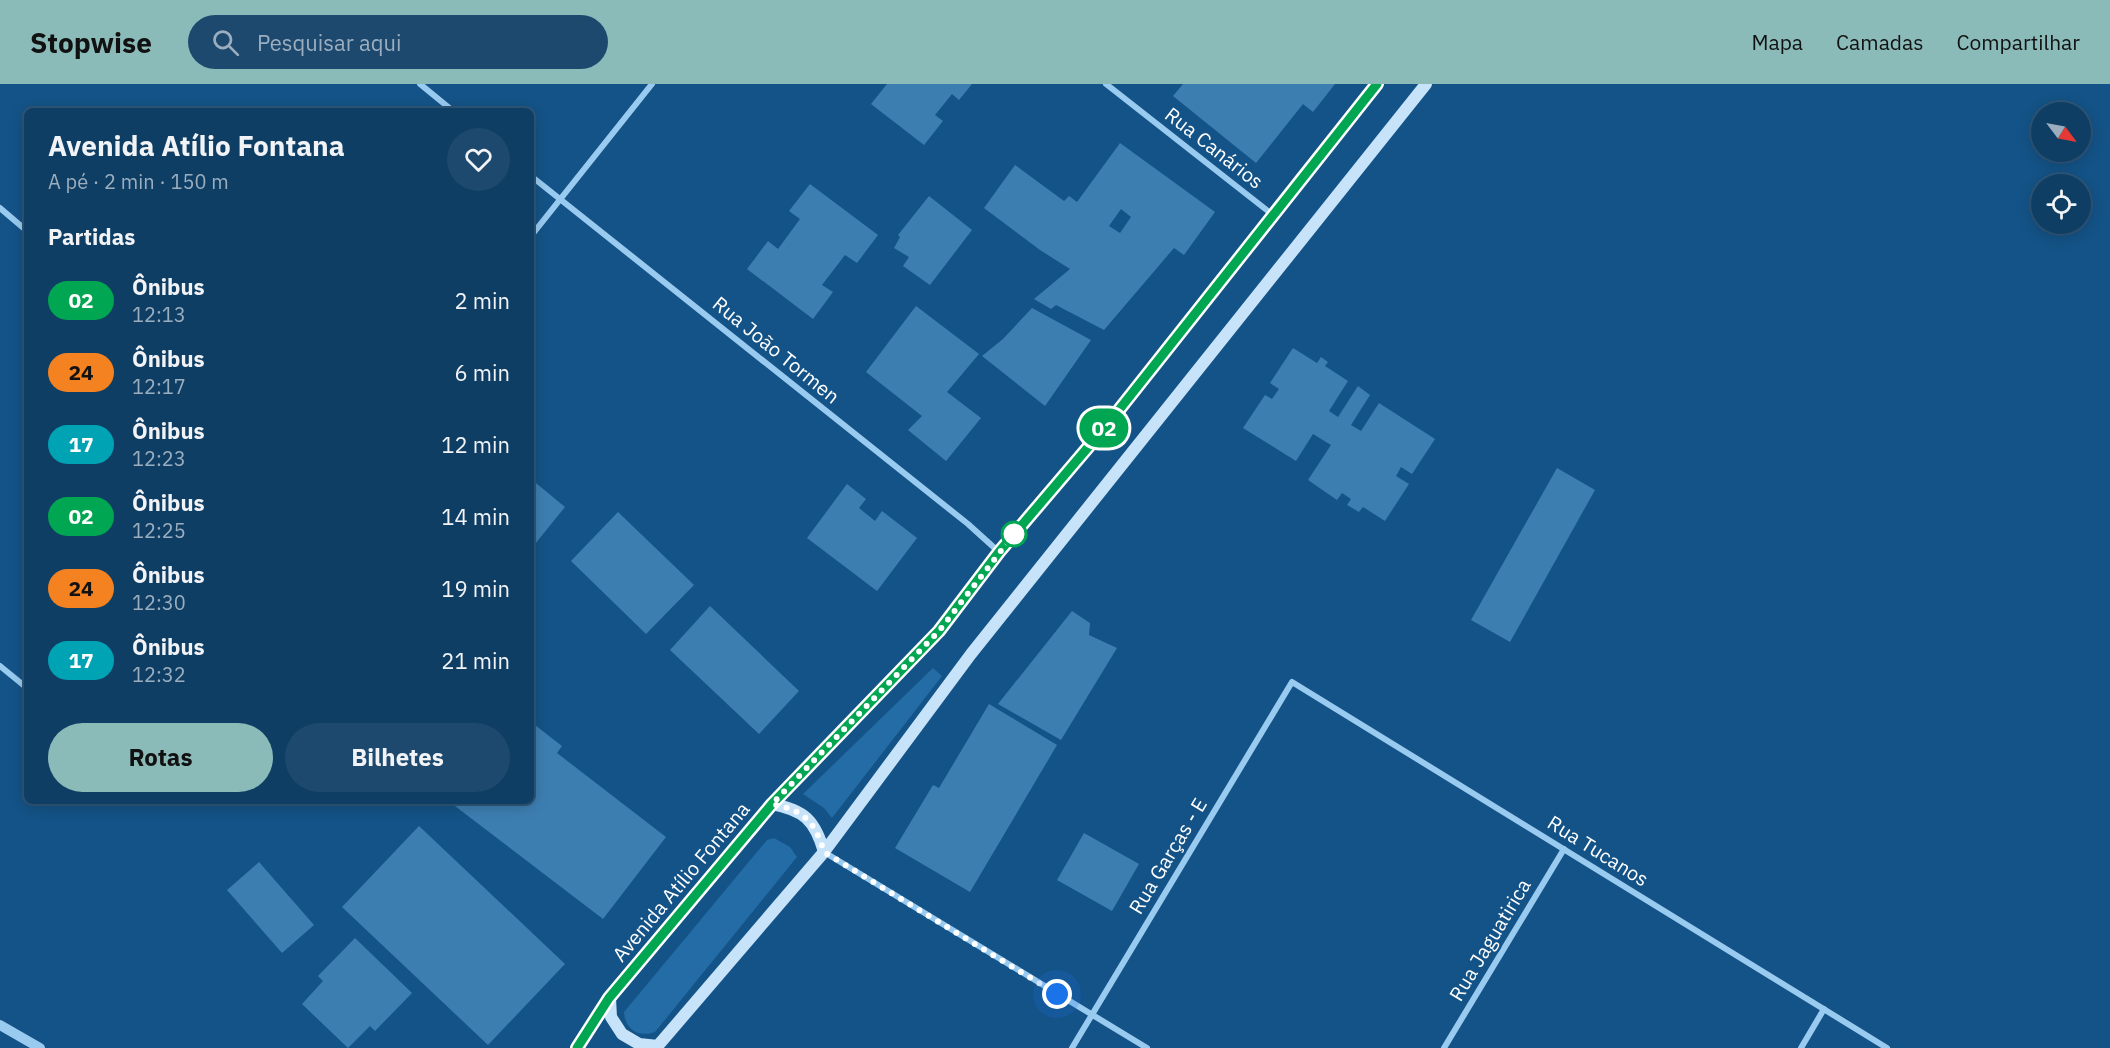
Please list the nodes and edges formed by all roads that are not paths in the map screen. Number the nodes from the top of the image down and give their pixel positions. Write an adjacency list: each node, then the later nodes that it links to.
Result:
1 (420, 84): 6 (street)
2 (652, 84): 8 (street)
3 (1106, 84): 10 (street, Rua Canários)
4 (1377, 84): 10 (main road, Avenida Atílio Fontana)
5 (1426, 84): 19 (main road)
6 (449, 108)
7 (534, 178): 8 (street, Rua João Tormen)
8 (560, 199): 12 (street); 13 (street, Rua João Tormen)
9 (0, 208): 11 (street)
10 (1273, 215): 13 (main road, Avenida Atílio Fontana)
11 (24, 228)
12 (534, 232)
13 (999, 552): 17 (main road, Avenida Atílio Fontana)
14 (0, 666): 16 (street)
15 (1292, 682): 18 (street, Rua Tucanos); 22 (street, Rua Garças - E)
16 (24, 686)
17 (772, 804): 19 (main road); 20 (main road, Avenida Atílio Fontana)
18 (1564, 849): 21 (street, Rua Tucanos); 29 (street, Rua Jaguatirica)
19 (824, 852): 22 (street); 24 (main road)
20 (609, 998): 24 (main road); 26 (main road, Avenida Atílio Fontana)
21 (1824, 1009): 30 (street); 31 (street, Rua Tucanos)
22 (1092, 1015): 27 (street, Rua Garças - E); 28 (street)
23 (0, 1025): 25 (street)
24 (657, 1047)
25 (40, 1048)
26 (577, 1048)
27 (1072, 1048)
28 (1147, 1048)
29 (1444, 1048)
30 (1802, 1048)
31 (1887, 1048)

